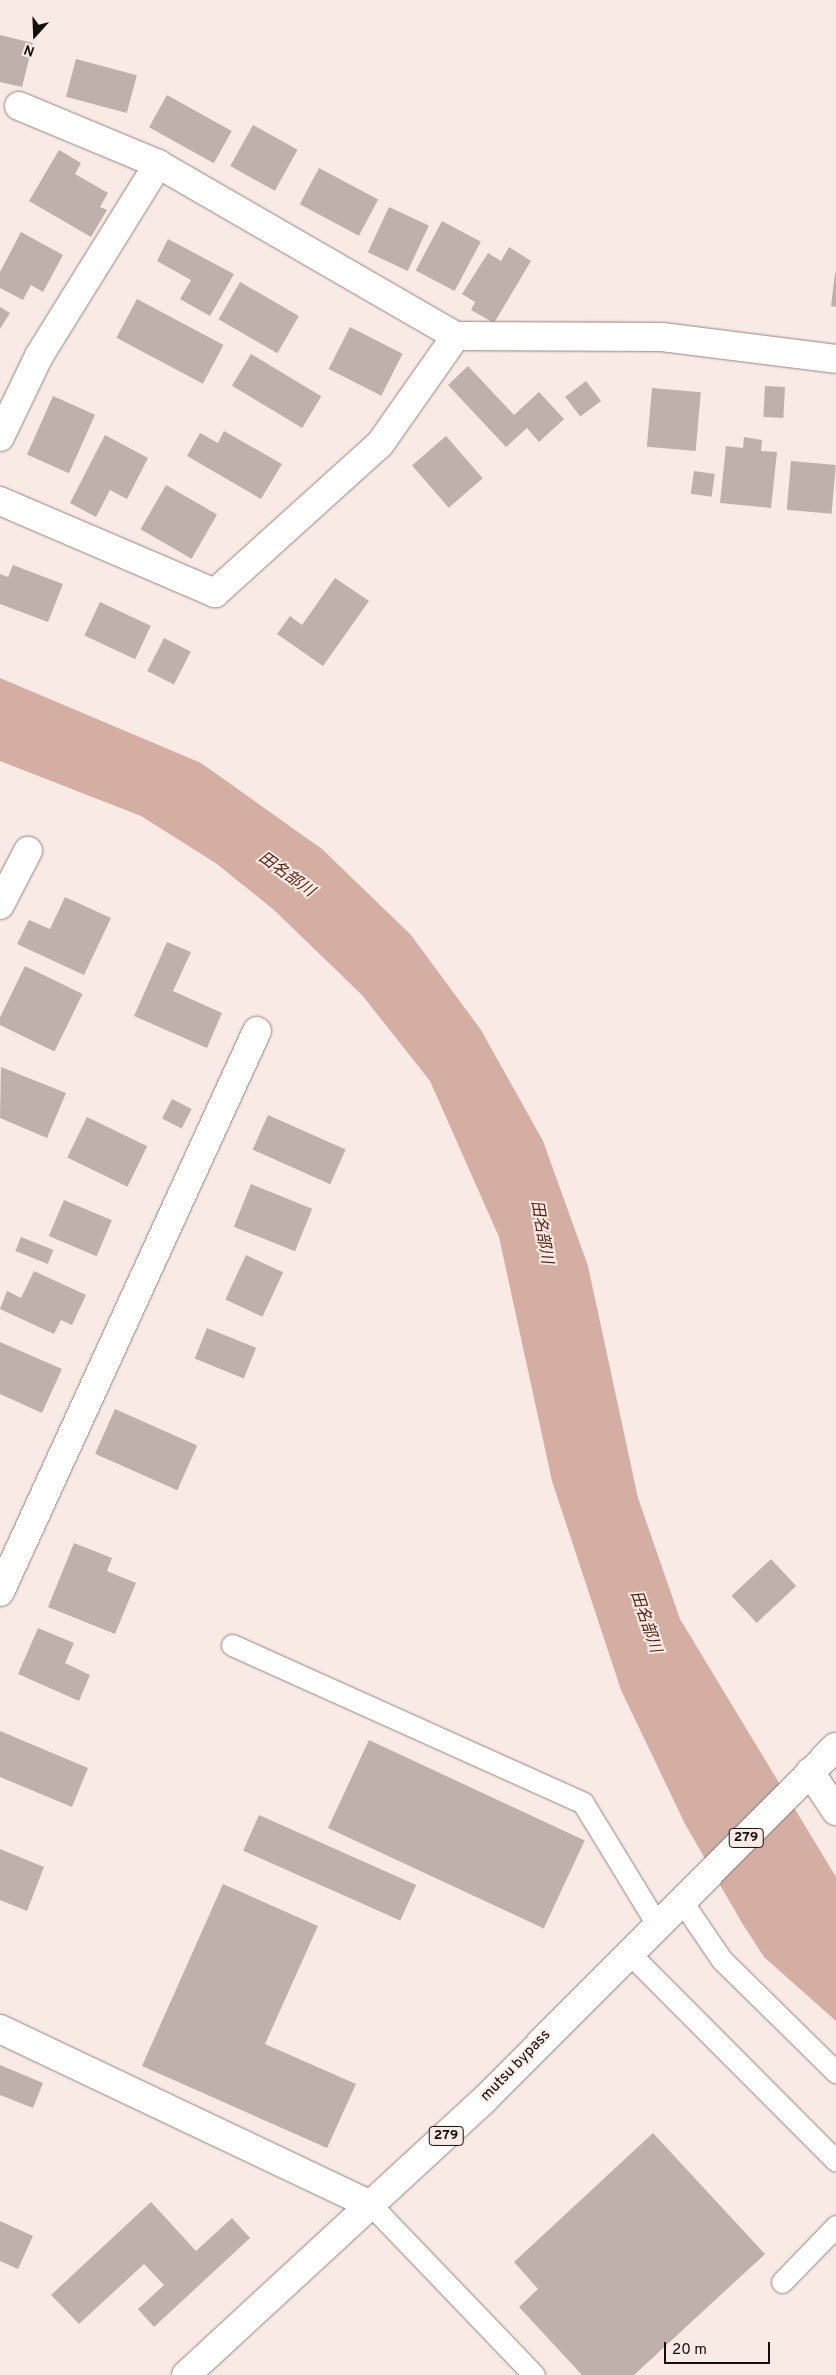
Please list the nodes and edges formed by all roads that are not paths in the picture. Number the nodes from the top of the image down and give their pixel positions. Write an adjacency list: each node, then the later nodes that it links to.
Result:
1 (19, 106): 2 (main road)
2 (158, 164): 3 (main road); 5 (main road)
3 (456, 336): 4 (main road); 6 (main road)
4 (836, 359)
5 (0, 437)
6 (0, 501)
7 (28, 851): 8 (main road)
8 (0, 905)
9 (256, 1031): 10 (main road)
10 (0, 1592)
11 (232, 1645): 16 (lane)
12 (836, 1747): 13 (main road, mutsu bypass / 279)
13 (803, 1781): 14 (main road); 15 (main road, mutsu bypass / 279)
14 (836, 1810)
15 (689, 1893): 16 (main road, mutsu bypass / 279); 19 (lane)
16 (657, 1924): 17 (main road, mutsu bypass / 279)
17 (629, 1953): 20 (lane); 21 (main road, mutsu bypass / 279)
18 (0, 2029): 21 (main road)
19 (836, 2072)
20 (836, 2161)
21 (372, 2206): 24 (main road, mutsu bypass / 279); 25 (lane)
22 (836, 2226): 23 (lane)
23 (782, 2282)
24 (186, 2375)
25 (534, 2375)

